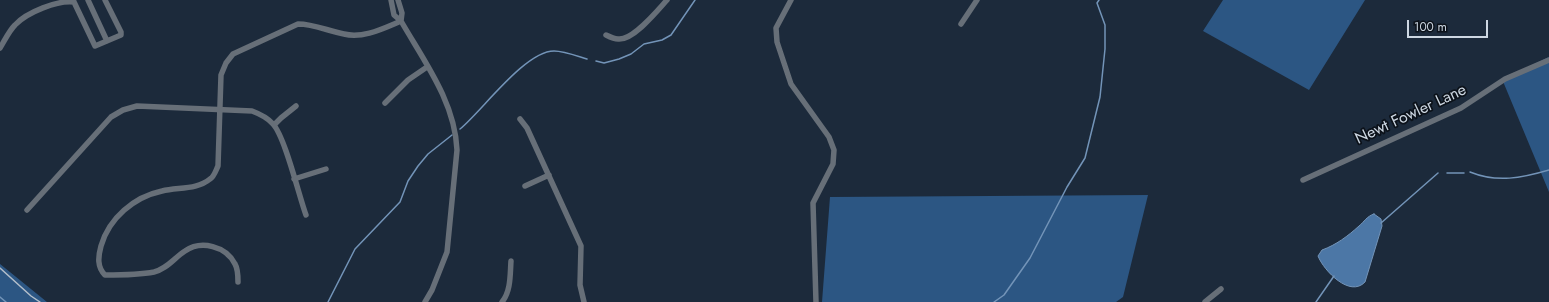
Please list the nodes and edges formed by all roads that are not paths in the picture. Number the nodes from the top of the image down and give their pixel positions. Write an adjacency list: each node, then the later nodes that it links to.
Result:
1 (88, 0): 12 (street)
2 (105, 0): 12 (street)
3 (391, 0): 9 (street)
4 (398, 0): 9 (street)
5 (668, 0): 11 (street)
6 (791, 0): 34 (street)
7 (977, 0): 10 (street)
8 (77, 1): 12 (street); 13 (street)
9 (401, 21): 15 (street); 18 (street)
10 (962, 24)
11 (606, 35)
12 (107, 41)
13 (0, 48)
14 (1549, 60): 24 (street, Newt Fowler Lane)
15 (427, 67): 16 (street); 31 (street)
16 (385, 103)
17 (296, 106): 20 (street)
18 (219, 109): 20 (street); 26 (street); 29 (street)
19 (520, 119): 22 (street)
20 (274, 125): 23 (street)
21 (326, 169): 23 (street)
22 (549, 175): 25 (street); 33 (street)
23 (294, 179): 27 (street)
24 (1303, 180)
25 (526, 186)
26 (26, 210)
27 (306, 215)
28 (511, 261): 32 (street)
29 (238, 282)
30 (1221, 289): 35 (street)
31 (424, 302)
32 (502, 302)
33 (584, 302)
34 (816, 302)
35 (1205, 302)

